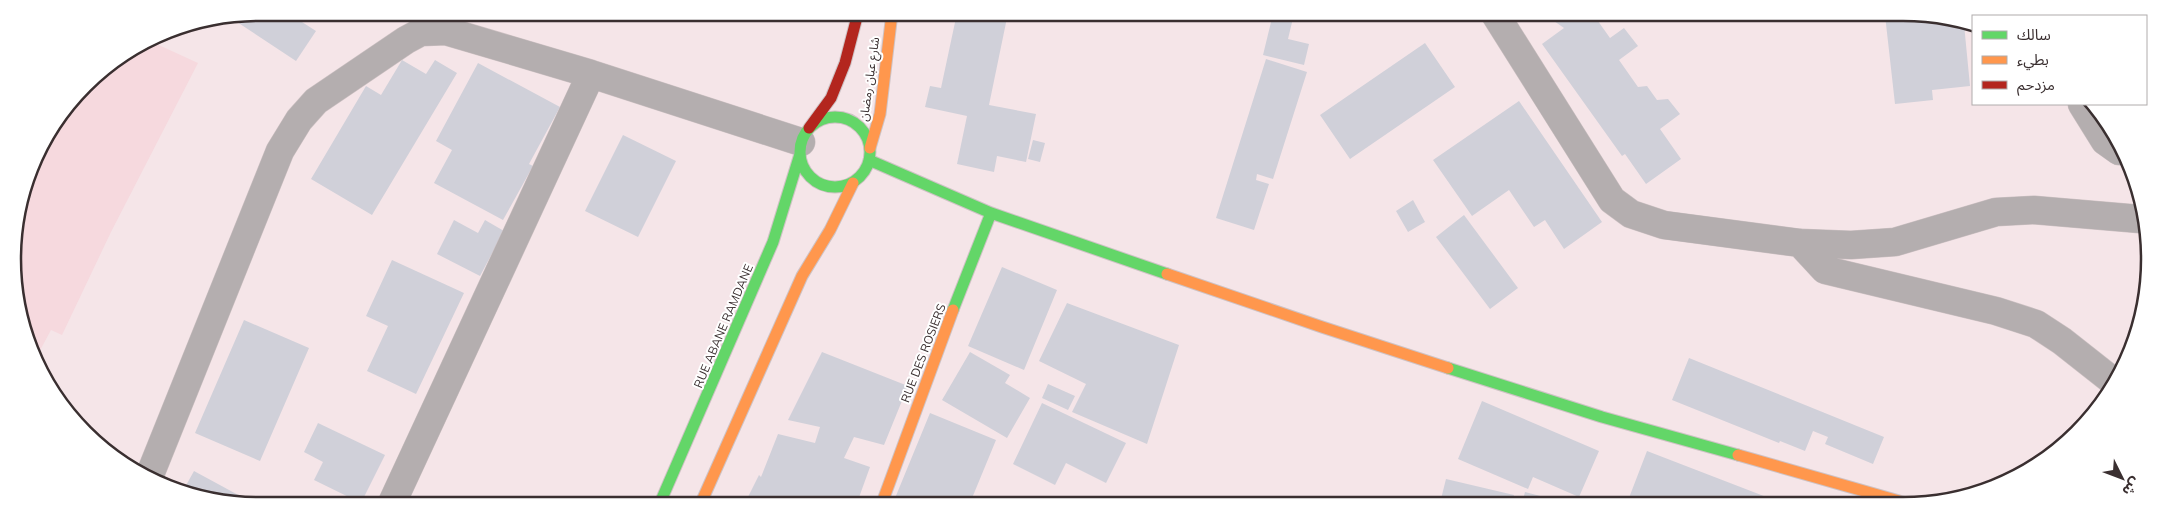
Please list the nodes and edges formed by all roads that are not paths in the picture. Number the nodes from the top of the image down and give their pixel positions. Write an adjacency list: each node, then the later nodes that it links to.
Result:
1 (856, 21): 6 (street, شارع عبان رمضان)
2 (891, 21): 8 (street, شارع عبان رمضان)
3 (1499, 21): 13 (street)
4 (592, 74): 6 (street); 15 (street); 16 (street)
5 (2083, 105): 7 (street)
6 (802, 143): 8 (street); 10 (street); 17 (street, RUE ABANE RAMDANE)
7 (2112, 145)
8 (870, 148): 9 (street)
9 (869, 160): 10 (street); 11 (street)
10 (853, 183): 18 (street)
11 (991, 213): 19 (street, RUE DES ROSIERS); 20 (street)
12 (2137, 219): 13 (street)
13 (1800, 243): 14 (street)
14 (2109, 378)
15 (151, 470)
16 (395, 497)
17 (663, 497)
18 (704, 497)
19 (884, 497)
20 (1885, 497)

